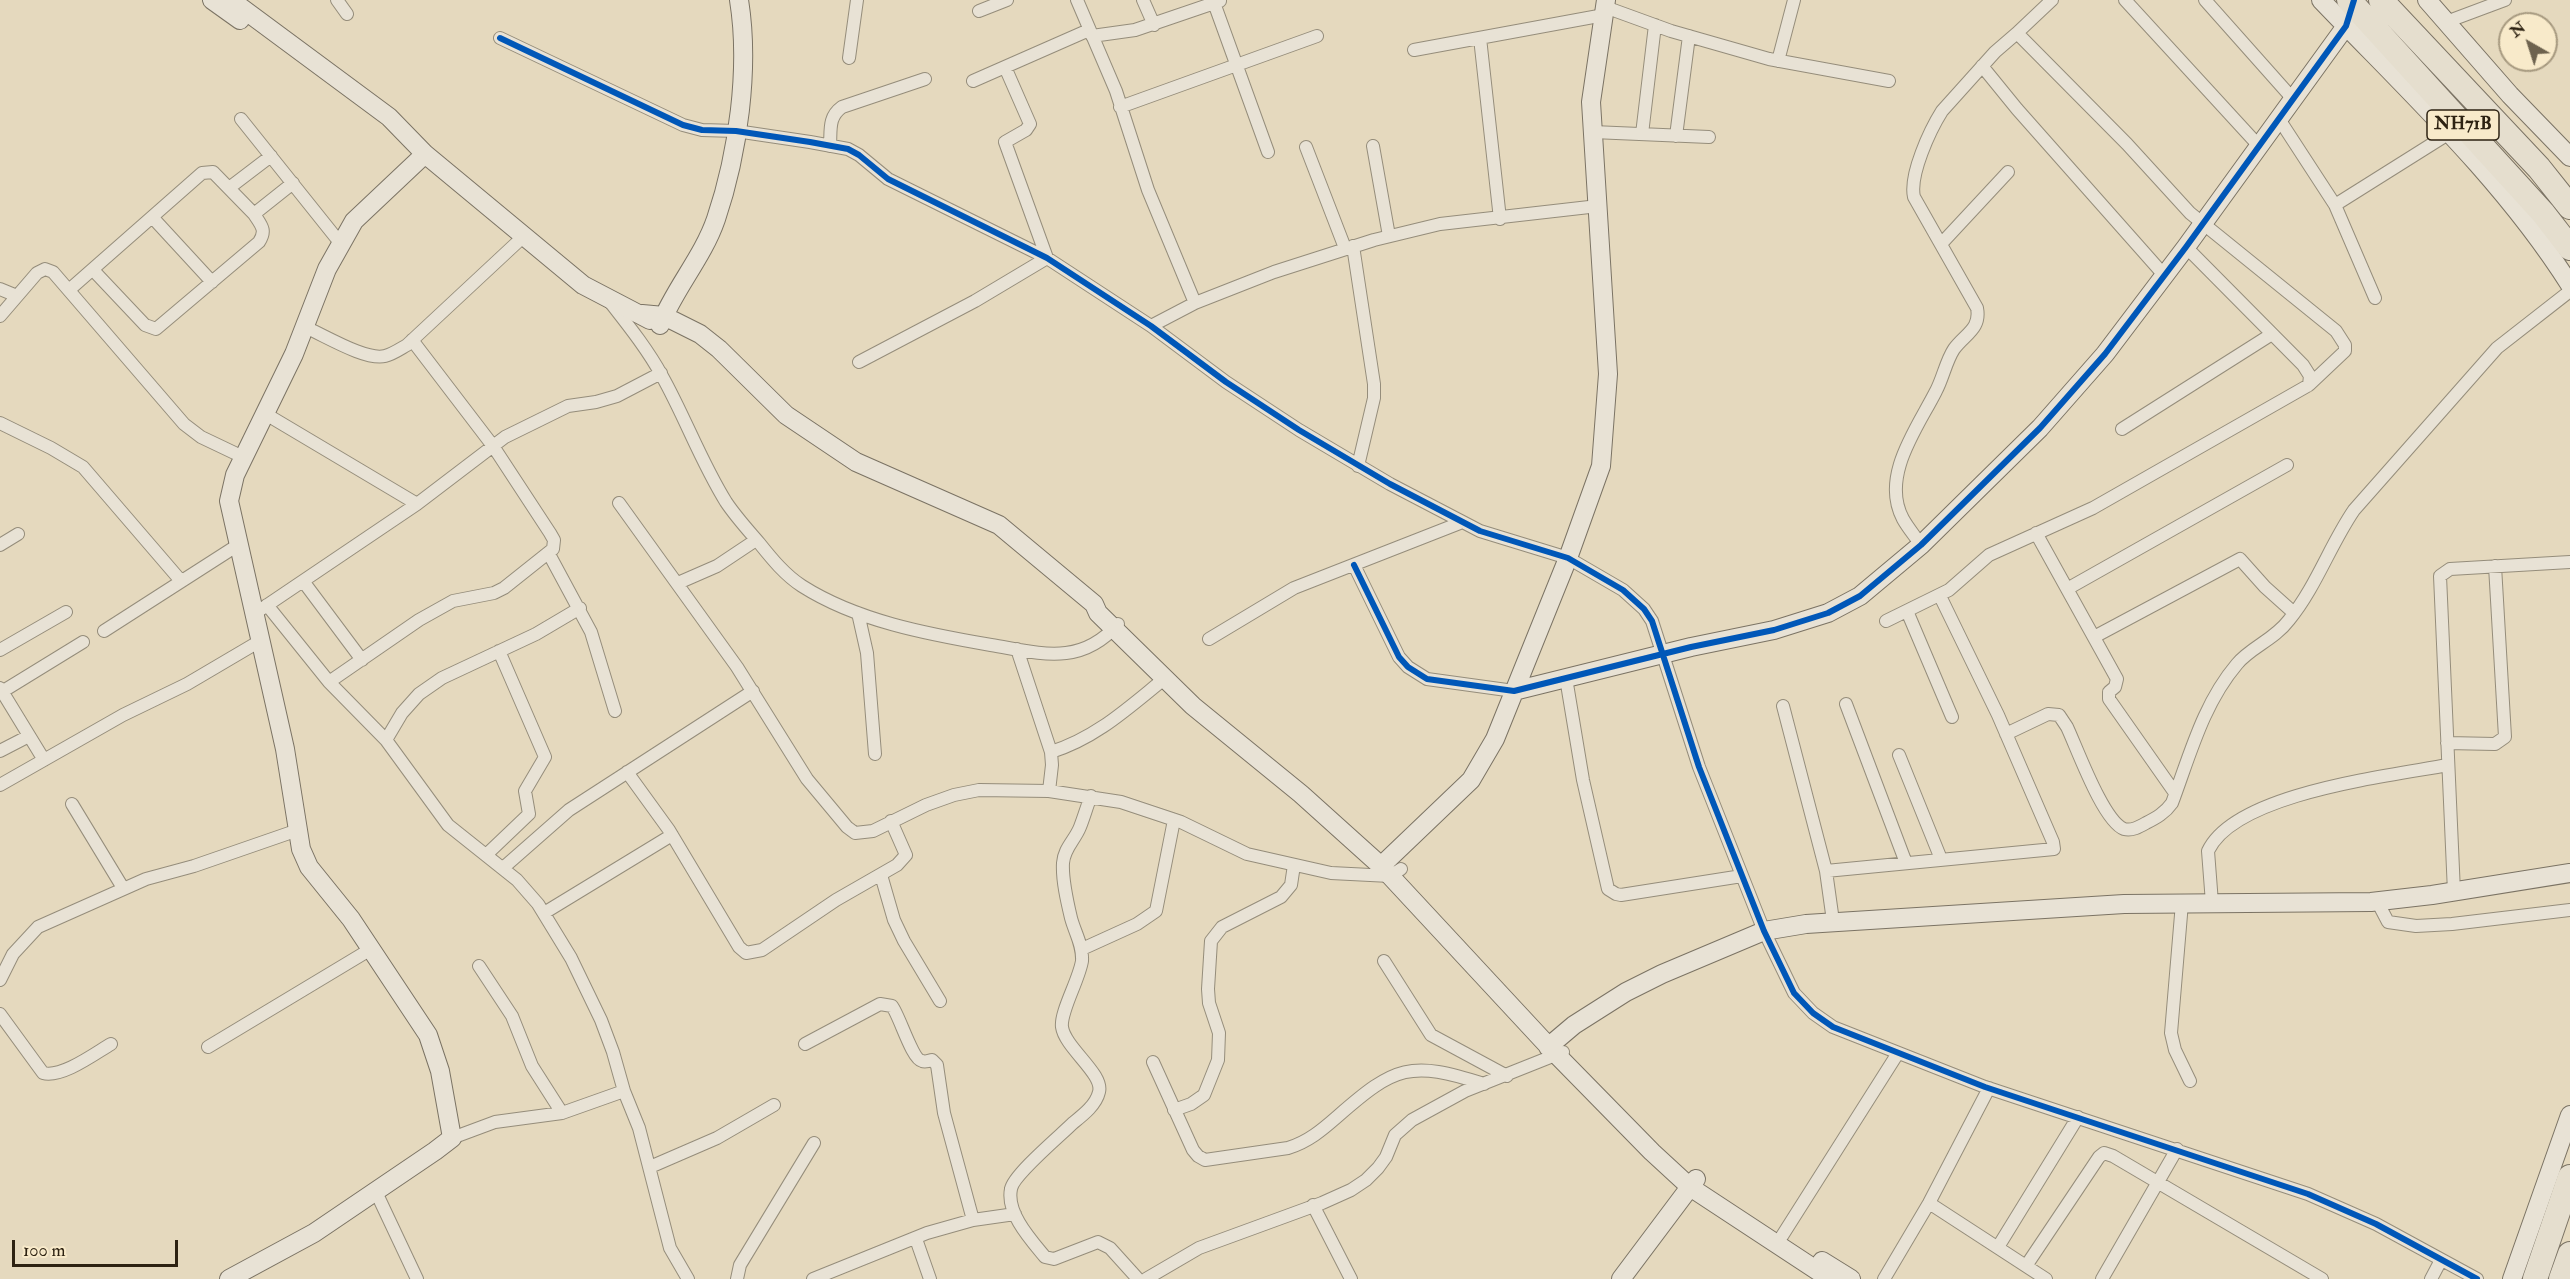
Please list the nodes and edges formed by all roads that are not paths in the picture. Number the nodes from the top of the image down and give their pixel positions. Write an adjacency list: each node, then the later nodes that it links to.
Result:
1 (212, 0): 53 (street)
2 (231, 0): 53 (street)
3 (336, 0): 23 (street)
4 (739, 0): 27 (street)
5 (753, 0): 27 (street)
6 (857, 0): 35 (street)
7 (1007, 0): 22 (street)
8 (1077, 0): 28 (street)
9 (1143, 0): 25 (street)
10 (1794, 0): 36 (street)
11 (2052, 0): 29 (street)
12 (2125, 0): 56 (street)
13 (2205, 0): 43 (street)
14 (2321, 0): 20 (street)
15 (2381, 0): 68 (highway)
16 (2401, 0): 64 (highway)
17 (2427, 0): 24 (street)
18 (2505, 0): 24 (street)
19 (1216, 1): 25 (street); 37 (street)
20 (2353, 6): 43 (street); 50 (street); 73 (highway); 80 (highway, NH71B)
21 (1605, 8): 26 (street); 33 (street); 48 (street)
22 (979, 11)
23 (347, 14)
24 (2446, 22): 61 (street)
25 (1154, 25): 28 (street)
26 (1654, 25): 31 (street); 49 (street)
27 (744, 28): 47 (street)
28 (1090, 33): 39 (street); 44 (street)
29 (2017, 33): 38 (street); 72 (street)
30 (1317, 36): 37 (street)
31 (1689, 36): 36 (street); 51 (street)
32 (500, 38): 47 (street)
33 (1480, 38): 34 (street); 71 (street)
34 (1414, 50)
35 (849, 58)
36 (1778, 61): 42 (street)
37 (1236, 65): 44 (street); 58 (street)
38 (1982, 66): 77 (street); 83 (street)
39 (1005, 67): 41 (street); 81 (street)
40 (925, 79): 54 (street)
41 (973, 81)
42 (1889, 81)
43 (2293, 99): 46 (street)
44 (1120, 107): 92 (street)
45 (241, 119): 60 (street)
46 (2279, 119): 56 (street); 66 (street)
47 (736, 131): 54 (street); 94 (street)
48 (1593, 132): 49 (street); 67 (street)
49 (1642, 134): 51 (street)
50 (2448, 134): 66 (street); 85 (street)
51 (1676, 136): 52 (street)
52 (1709, 137)
53 (408, 138): 59 (street)
54 (830, 146): 81 (street)
55 (1373, 146): 75 (street)
56 (2259, 146): 72 (street)
57 (1306, 147): 78 (street)
58 (1268, 152)
59 (425, 154): 74 (street); 76 (street)
60 (271, 156): 63 (street); 65 (street)
61 (2570, 157)
62 (2008, 172): 77 (street)
63 (292, 183): 69 (street); 76 (street)
64 (2570, 184)
65 (229, 188): 69 (street); 70 (street)
66 (2335, 205): 90 (street)
67 (1598, 206): 71 (street); 119 (street)
68 (2570, 207)
69 (254, 214): 84 (street)
70 (153, 218): 82 (street); 84 (street)
71 (1500, 219): 75 (street)
72 (2202, 224): 79 (street); 101 (street)
73 (2570, 234)
74 (524, 236): 91 (street); 98 (street)
75 (1389, 236): 78 (street)
76 (341, 244): 96 (street)
77 (1941, 244): 117 (street)
78 (1349, 247): 92 (street); 108 (street)
79 (2186, 248): 83 (street); 97 (street)
80 (2570, 248)
81 (1047, 258): 95 (street); 99 (street)
82 (93, 270): 84 (street); 87 (street)
83 (2164, 274): 117 (street)
84 (212, 282)
85 (2570, 285)
86 (0, 289): 89 (street)
87 (69, 290): 89 (street); 106 (street)
88 (2570, 291): 133 (street)
89 (17, 296): 93 (street)
90 (2375, 298)
91 (610, 301): 94 (street); 100 (street)
92 (1195, 303): 95 (street)
93 (0, 316)
94 (662, 320): 135 (street)
95 (1151, 326): 108 (street)
96 (304, 327): 98 (street); 102 (street)
97 (2272, 334): 101 (street); 104 (street)
98 (412, 340): 105 (street)
99 (859, 362)
100 (661, 373): 105 (street); 114 (street)
101 (2309, 385): 112 (street)
102 (264, 413): 106 (street); 110 (street)
103 (0, 423): 123 (street)
104 (2122, 429)
105 (493, 446): 110 (street); 118 (street)
106 (243, 457): 116 (street)
107 (2287, 465): 126 (street)
108 (1358, 466): 111 (street)
109 (619, 503): 125 (street)
110 (417, 504): 124 (street)
111 (1460, 523): 119 (street); 121 (street)
112 (2036, 533): 126 (street); 127 (street)
113 (18, 534): 115 (street)
114 (756, 540): 125 (street); 132 (street)
115 (0, 545)
116 (238, 545): 123 (street); 129 (street)
117 (1921, 545): 144 (street)
118 (549, 554): 128 (street); 145 (street)
119 (1568, 558): 144 (street); 151 (street)
120 (2570, 562): 122 (street)
121 (1354, 566): 138 (street); 151 (street)
122 (2495, 566): 159 (street); 159 (street)
123 (181, 581): 136 (street)
124 (303, 581): 129 (street); 145 (street)
125 (678, 583): 150 (street)
126 (2067, 589): 137 (street)
127 (1940, 596): 130 (street); 156 (street)
128 (580, 608): 143 (street); 154 (street)
129 (260, 610): 139 (street); 148 (street)
130 (1907, 611): 134 (street); 155 (street)
131 (66, 612): 142 (street)
132 (858, 613): 141 (street); 162 (street)
133 (2294, 613): 137 (street); 169 (street)
134 (1886, 621)
135 (1117, 625): 141 (street); 147 (street); 181 (street)
136 (104, 631)
137 (2094, 637): 169 (street)
138 (1209, 639)
139 (260, 641): 164 (street); 174 (street)
140 (83, 642): 149 (street)
141 (1017, 649): 161 (street)
142 (0, 650)
143 (499, 651): 158 (street); 176 (street)
144 (1664, 654): 146 (street); 185 (street)
145 (362, 660): 148 (street)
146 (1566, 678): 151 (street); 185 (street)
147 (1164, 679): 161 (street); 181 (street)
148 (330, 682): 158 (street)
149 (1, 691): 157 (street)
150 (753, 691): 166 (street); 173 (street)
151 (1514, 691): 181 (street)
152 (1846, 704): 178 (street)
153 (1783, 706): 182 (street)
154 (615, 711)
155 (1952, 717)
156 (2006, 734): 169 (street); 177 (street)
157 (29, 735): 160 (street); 164 (street)
158 (386, 740): 176 (street)
159 (2447, 743): 165 (street)
160 (0, 752)
161 (1051, 752): 168 (street)
162 (875, 753)
163 (1899, 755): 177 (street)
164 (44, 760): 167 (street)
165 (2448, 765): 187 (street); 190 (street)
166 (627, 772): 175 (street); 180 (street)
167 (0, 785)
168 (1049, 791): 170 (street); 173 (street)
169 (2175, 793)
170 (1091, 796): 172 (street); 196 (street)
171 (72, 804): 186 (street)
172 (1174, 820): 179 (street); 196 (street)
173 (891, 821): 184 (street)
174 (298, 830): 186 (street); 195 (street)
175 (672, 835): 184 (street); 192 (street)
176 (486, 855): 180 (street)
177 (1941, 860): 178 (street)
178 (1906, 863): 182 (street)
179 (1294, 865): 181 (street); 214 (street)
180 (503, 868): 192 (street)
181 (1391, 868): 205 (street)
182 (1826, 871): 193 (street)
183 (2570, 873): 187 (street)
184 (881, 875): 200 (street)
185 (1742, 876): 194 (street)
186 (123, 888): 199 (street)
187 (2454, 892): 188 (street)
188 (2377, 901): 190 (street); 191 (street)
189 (2182, 903): 190 (street); 193 (street); 209 (street)
190 (2212, 903)
191 (2570, 910)
192 (544, 913): 212 (street)
193 (1833, 921): 194 (street)
194 (1764, 931): 205 (street); 206 (street)
195 (371, 949): 204 (street); 218 (street)
196 (1082, 949): 229 (street)
197 (1384, 961): 208 (street)
198 (479, 966): 215 (street)
199 (0, 980)
200 (940, 1001)
201 (0, 1014): 202 (street)
202 (111, 1044)
203 (805, 1044): 230 (street)
204 (208, 1047)
205 (1556, 1049): 208 (street); 223 (street)
206 (1898, 1053): 211 (street); 231 (street)
207 (1154, 1062): 214 (street)
208 (1507, 1076): 210 (street)
209 (2190, 1081)
210 (1484, 1084): 214 (street); 227 (street)
211 (1989, 1088): 217 (street); 226 (street)
212 (624, 1091): 215 (street); 221 (street)
213 (774, 1105): 221 (street)
214 (1174, 1110)
215 (562, 1113): 218 (street)
216 (2570, 1114): 255 (street)
217 (2078, 1117): 220 (street); 233 (street)
218 (452, 1138): 225 (street)
219 (814, 1143): 240 (street)
220 (2176, 1149): 224 (street); 235 (street)
221 (650, 1167): 239 (street)
222 (2570, 1177): 256 (highway)
223 (1693, 1183): 231 (street); 246 (street); 247 (street)
224 (2158, 1183): 236 (street); 251 (street); 252 (street)
225 (376, 1192): 237 (street); 238 (street)
226 (1929, 1203): 233 (street); 249 (street)
227 (1313, 1205): 244 (street); 245 (street)
228 (2570, 1207): 257 (highway)
229 (1015, 1214): 230 (street); 243 (street)
230 (973, 1220): 232 (street)
231 (1782, 1236): 248 (street)
232 (916, 1239): 241 (street); 242 (street)
233 (1998, 1247): 236 (street)
234 (2570, 1254): 258 (highway)
235 (2441, 1260): 253 (street); 254 (street)
236 (2026, 1266): 250 (street)
237 (229, 1279)
238 (417, 1279)
239 (688, 1279)
240 (737, 1279)
241 (813, 1279)
242 (930, 1279)
243 (1138, 1279)
244 (1146, 1279)
245 (1351, 1279)
246 (1621, 1279)
247 (1830, 1279)
248 (1851, 1279)
249 (1884, 1279)
250 (2046, 1279)
251 (2102, 1279)
252 (2322, 1279)
253 (2431, 1279)
254 (2477, 1279)
255 (2512, 1279)
256 (2535, 1279)
257 (2545, 1279)
258 (2561, 1279)

